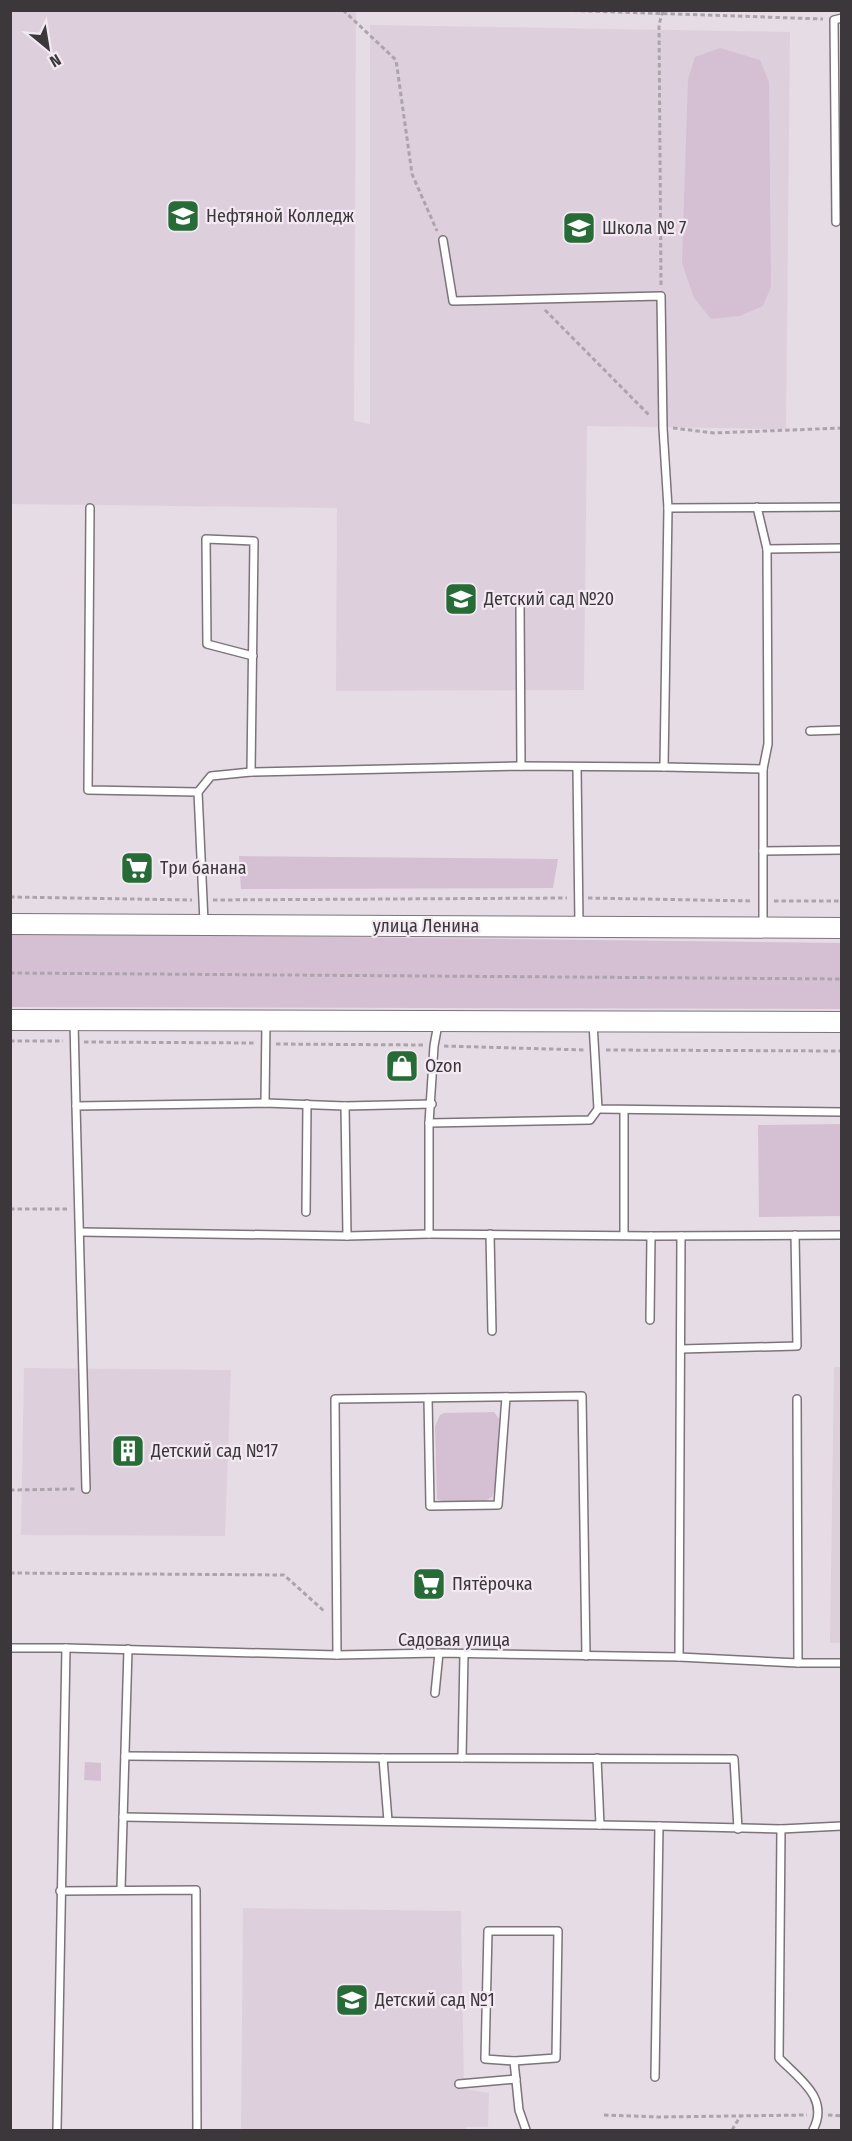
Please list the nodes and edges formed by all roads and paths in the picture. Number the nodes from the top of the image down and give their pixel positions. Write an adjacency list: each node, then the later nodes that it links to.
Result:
1 (343, 10): 6 (path)
2 (558, 10): 4 (path)
3 (663, 10): 7 (path)
4 (838, 19): 5 (lane)
5 (836, 222)
6 (443, 240): 8 (lane)
7 (661, 296): 8 (lane); 9 (lane)
8 (535, 300): 9 (path)
9 (663, 428): 10 (path); 14 (lane)
10 (842, 428)
11 (757, 507): 12 (lane); 14 (lane); 16 (lane)
12 (842, 507)
13 (90, 508): 26 (lane)
14 (668, 508): 22 (lane)
15 (842, 548): 16 (lane)
16 (767, 549): 24 (lane)
17 (520, 605): 21 (lane)
18 (253, 656): 18 (lane); 25 (lane)
19 (842, 730): 20 (lane)
20 (810, 731)
21 (521, 766): 23 (lane); 25 (lane)
22 (664, 766): 23 (lane); 24 (lane)
23 (577, 768): 30 (lane)
24 (763, 769): 28 (lane)
25 (251, 772): 26 (lane)
26 (198, 792): 31 (lane)
27 (842, 850): 28 (lane)
28 (763, 851): 32 (lane)
29 (10, 897): 31 (path)
30 (579, 898): 31 (path); 32 (path); 36 (lane)
31 (203, 900): 35 (lane)
32 (763, 901): 33 (path); 37 (lane)
33 (842, 901)
34 (10, 924): 35 (main road, улица Ленина)
35 (204, 925): 36 (main road, улица Ленина)
36 (579, 927): 37 (main road, улица Ленина)
37 (763, 928): 38 (main road, улица Ленина)
38 (842, 928)
39 (10, 973): 40 (path)
40 (842, 979)
41 (10, 1020): 42 (main road)
42 (74, 1020): 43 (main road); 50 (lane)
43 (266, 1021): 44 (main road); 47 (lane)
44 (438, 1021): 45 (main road); 49 (lane)
45 (592, 1022): 46 (main road); 52 (lane)
46 (842, 1022)
47 (265, 1103): 48 (lane); 50 (lane)
48 (307, 1104): 51 (lane); 58 (lane)
49 (432, 1104): 51 (lane); 55 (lane)
50 (76, 1106): 57 (lane)
51 (345, 1106): 65 (lane)
52 (598, 1109): 53 (lane); 55 (lane)
53 (624, 1111): 54 (lane); 62 (lane)
54 (842, 1112)
55 (429, 1123): 60 (lane)
56 (10, 1209): 57 (path)
57 (79, 1209): 59 (lane)
58 (306, 1212)
59 (80, 1233): 65 (lane); 74 (lane)
60 (429, 1234): 61 (lane); 65 (lane)
61 (490, 1234): 62 (lane); 69 (lane)
62 (624, 1235): 66 (lane)
63 (795, 1235): 64 (lane); 67 (lane); 70 (lane)
64 (842, 1235)
65 (347, 1236)
66 (651, 1236): 67 (lane); 68 (lane)
67 (681, 1236): 70 (lane)
68 (650, 1320)
69 (492, 1331)
70 (681, 1349): 85 (lane)
71 (506, 1397): 72 (lane); 72 (lane); 84 (lane)
72 (428, 1398): 77 (lane)
73 (797, 1400): 86 (lane)
74 (86, 1489): 75 (path)
75 (10, 1490)
76 (10, 1573): 77 (path)
77 (337, 1624): 83 (lane)
78 (10, 1648): 79 (lane, Садовая улица)
79 (66, 1648): 80 (lane, Садовая улица); 101 (lane)
80 (128, 1649): 83 (lane, Садовая улица); 89 (lane)
81 (439, 1653): 82 (lane, Садовая улица); 83 (lane, Садовая улица); 88 (lane)
82 (464, 1654): 84 (lane, Садовая улица); 91 (lane)
83 (338, 1655)
84 (586, 1656): 85 (lane, Садовая улица)
85 (679, 1657): 86 (lane, Садовая улица)
86 (798, 1663): 87 (lane, Садовая улица)
87 (842, 1663)
88 (435, 1693)
89 (125, 1756): 90 (lane); 93 (lane)
90 (383, 1758): 91 (lane); 94 (lane)
91 (462, 1758): 92 (lane)
92 (597, 1758): 95 (lane); 98 (lane)
93 (123, 1817): 94 (lane); 100 (lane)
94 (388, 1821): 95 (lane)
95 (600, 1825): 96 (lane)
96 (659, 1826): 98 (lane); 103 (lane)
97 (842, 1826): 99 (lane)
98 (738, 1829): 99 (lane)
99 (781, 1829): 108 (lane)
100 (121, 1889): 101 (lane); 111 (lane)
101 (60, 1891): 110 (lane)
102 (514, 2061): 102 (lane); 104 (lane)
103 (655, 2077)
104 (516, 2079): 105 (lane); 112 (lane)
105 (459, 2084)
106 (604, 2115): 107 (path)
107 (741, 2115): 108 (path); 113 (path)
108 (819, 2115): 109 (path); 114 (lane)
109 (842, 2116)
110 (57, 2130)
111 (196, 2130)
112 (526, 2130)
113 (732, 2130)
114 (813, 2130)

